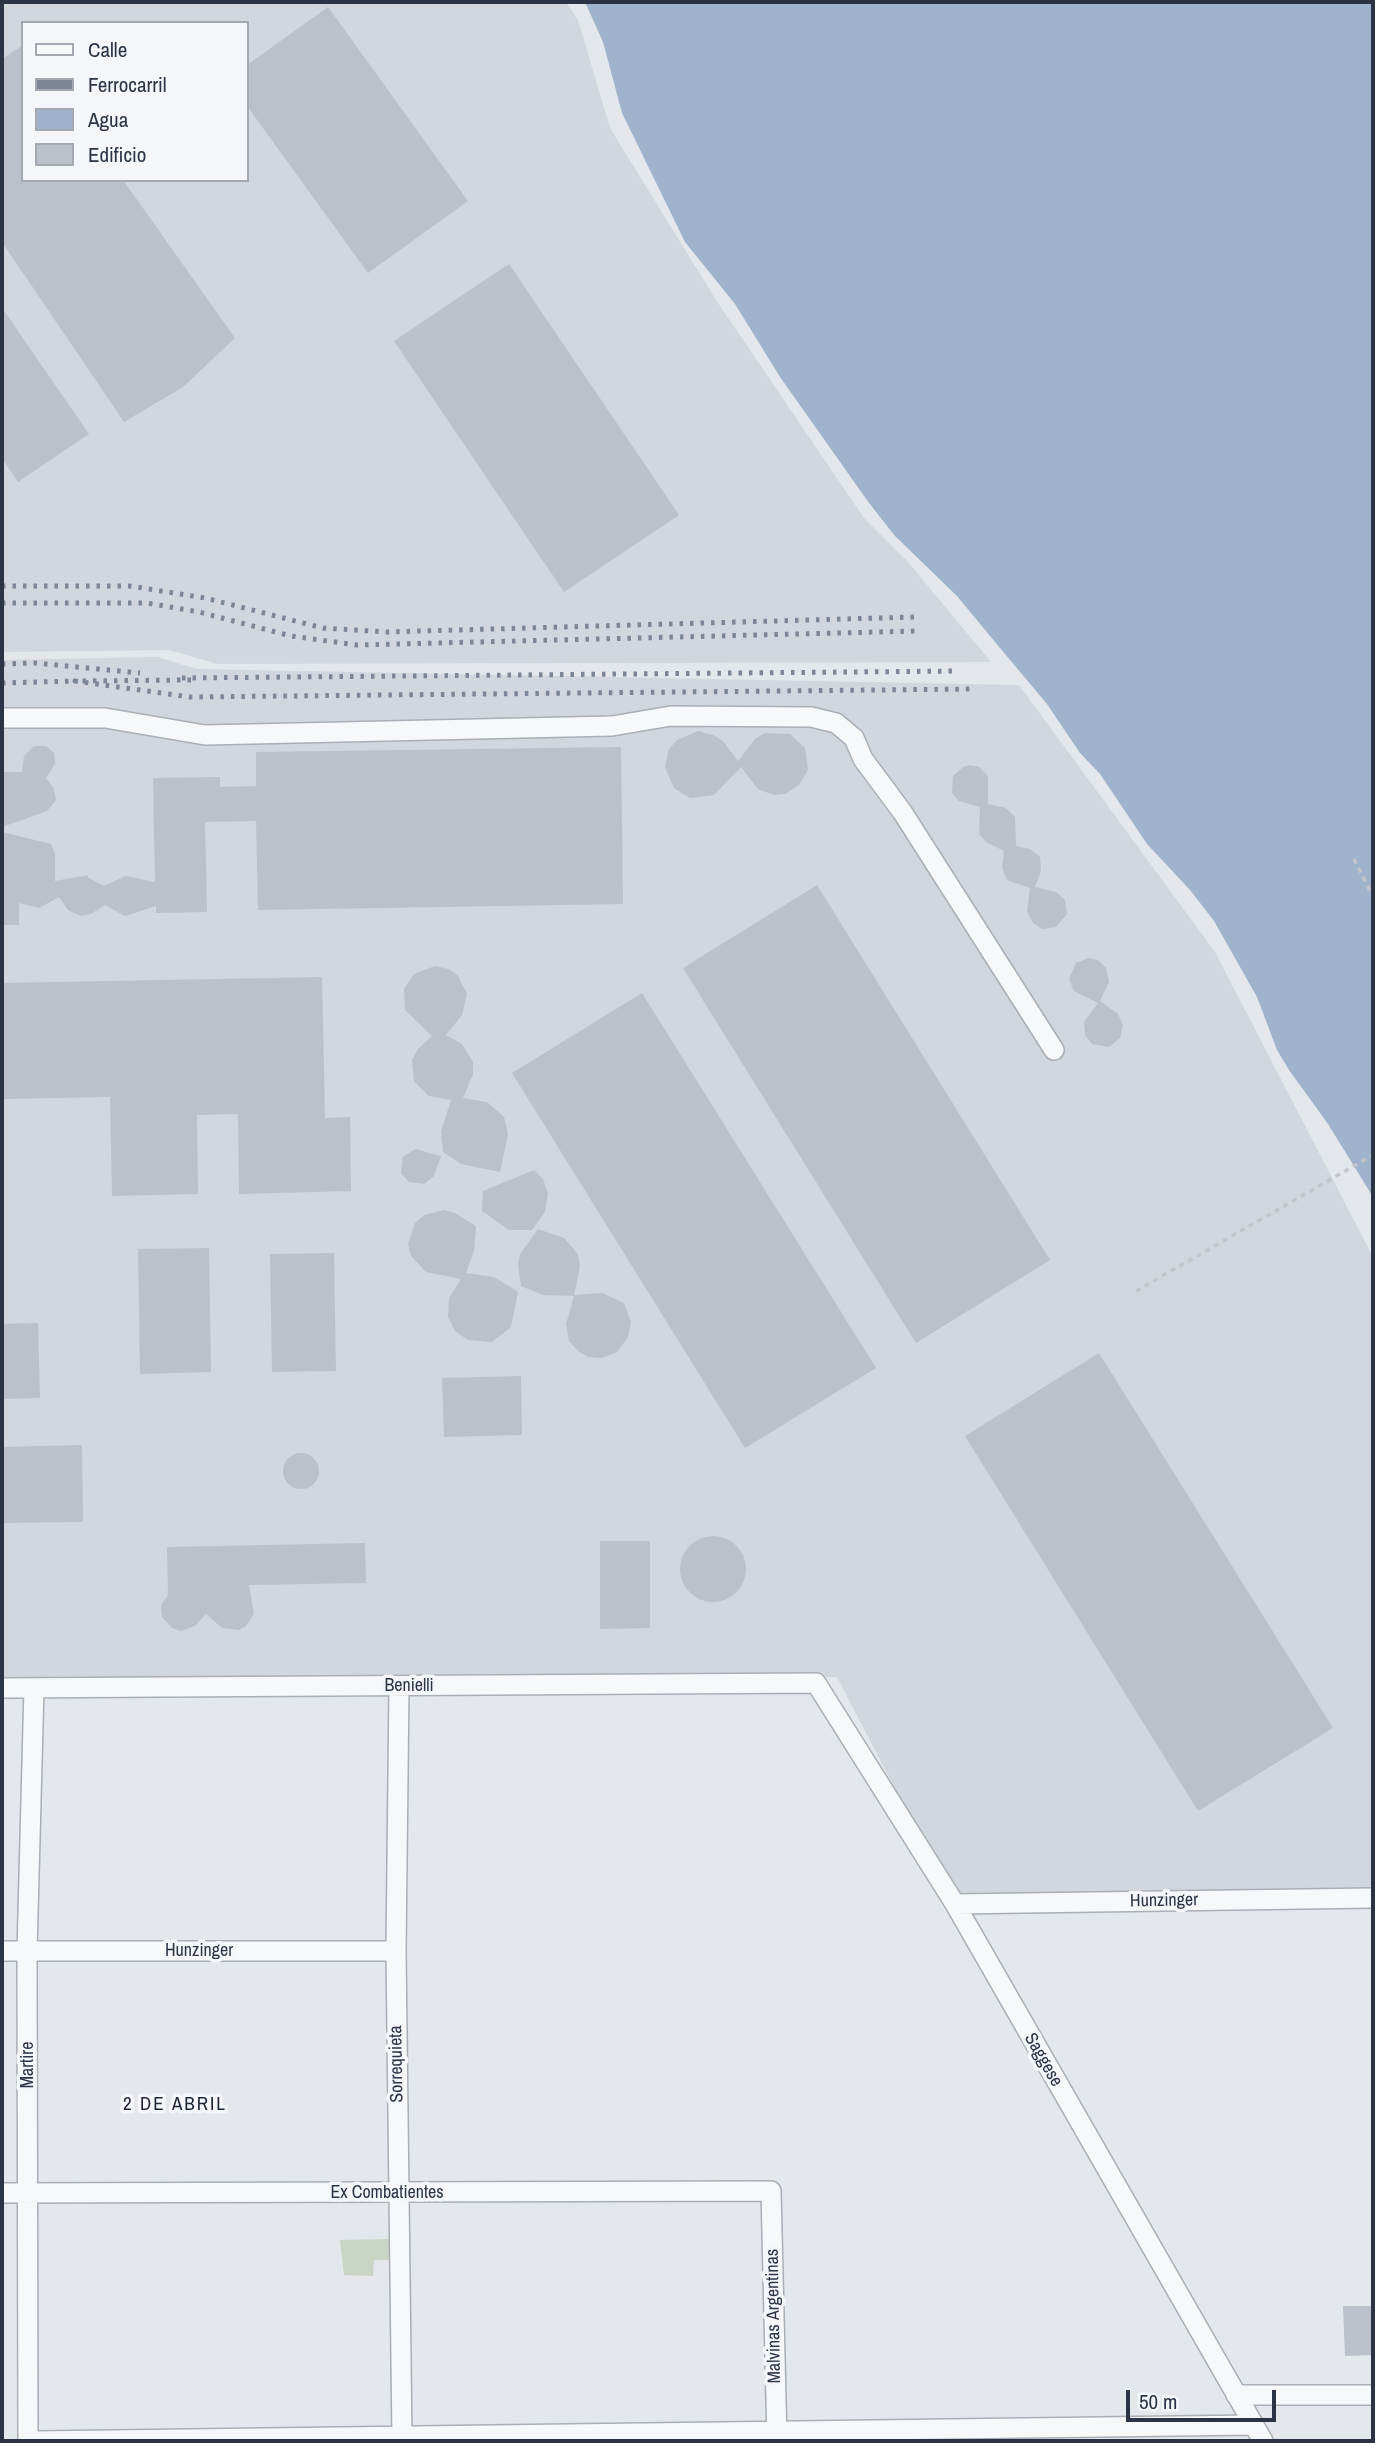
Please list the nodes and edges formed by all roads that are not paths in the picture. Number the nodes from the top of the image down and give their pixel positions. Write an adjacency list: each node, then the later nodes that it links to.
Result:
1 (2, 718): 2 (street)
2 (1054, 1050)
3 (817, 1683): 4 (street, Benielli); 8 (street, Saggese)
4 (399, 1686): 6 (street, Benielli); 11 (street, Sorrequieta)
5 (2, 1688): 6 (street, Benielli)
6 (34, 1688): 10 (street, Martire)
7 (1373, 1898): 8 (street, Hunzinger)
8 (954, 1904): 16 (street, Saggese)
9 (2, 1951): 10 (street, Hunzinger)
10 (27, 1951): 11 (street, Hunzinger); 13 (street, Martire)
11 (396, 1951): 15 (street, Sorrequieta)
12 (771, 2191): 15 (street, Ex Combatientes); 19 (street, Malvinas Argentinas)
13 (28, 2192): 14 (street, Ex Combatientes); 15 (street, Ex Combatientes); 21 (street, Martire)
14 (2, 2193)
15 (399, 2194): 20 (street, Sorrequieta)
16 (1236, 2395): 17 (street); 18 (street, Saggese)
17 (1373, 2395)
18 (1258, 2433): 19 (street)
19 (776, 2436): 20 (street)
20 (402, 2439): 22 (street)
21 (28, 2441)
22 (36, 2441)

